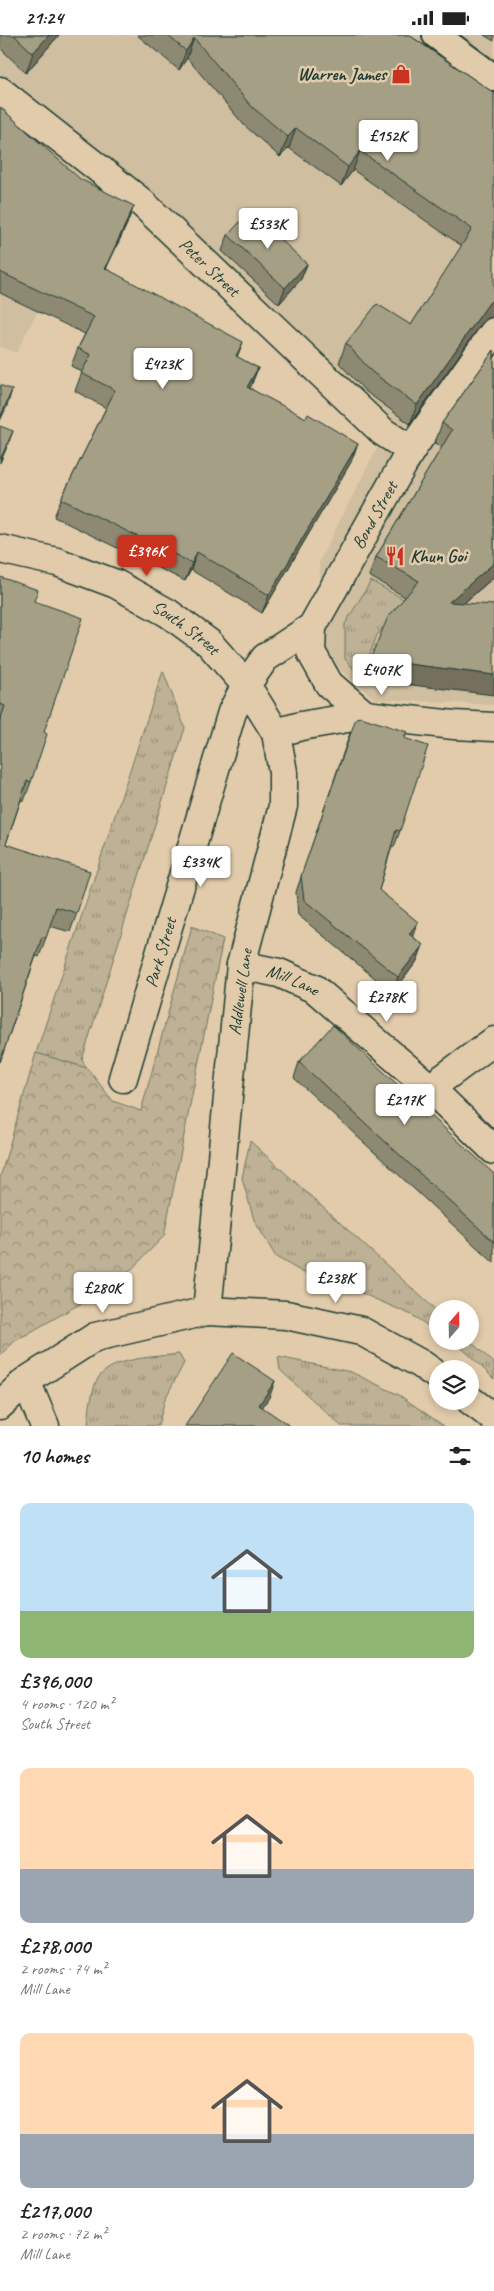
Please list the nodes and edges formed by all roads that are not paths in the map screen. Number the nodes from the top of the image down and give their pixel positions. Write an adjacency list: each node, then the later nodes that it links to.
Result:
1 (436, 35): 2 (street)
2 (494, 78)
3 (0, 91): 5 (street, Peter Street)
4 (494, 332): 5 (street, Bond Street)
5 (411, 450): 7 (street, Bond Street)
6 (0, 549): 8 (street, South Street)
7 (312, 627): 8 (street, Bond Street); 9 (street)
8 (246, 685): 11 (street, Addlewell Lane); 14 (street, Park Street)
9 (364, 715): 10 (street); 11 (street)
10 (494, 727)
11 (276, 733): 12 (street, Addlewell Lane)
12 (241, 965): 15 (street, Mill Lane); 17 (street, Addlewell Lane)
13 (494, 1041): 15 (street)
14 (122, 1078)
15 (430, 1088): 16 (street, Mill Lane)
16 (494, 1150)
17 (207, 1311): 18 (street); 19 (street)
18 (429, 1370)
19 (26, 1381): 20 (street); 23 (street)
20 (0, 1405)
21 (479, 1407): 22 (street)
22 (494, 1418)
23 (45, 1426)

